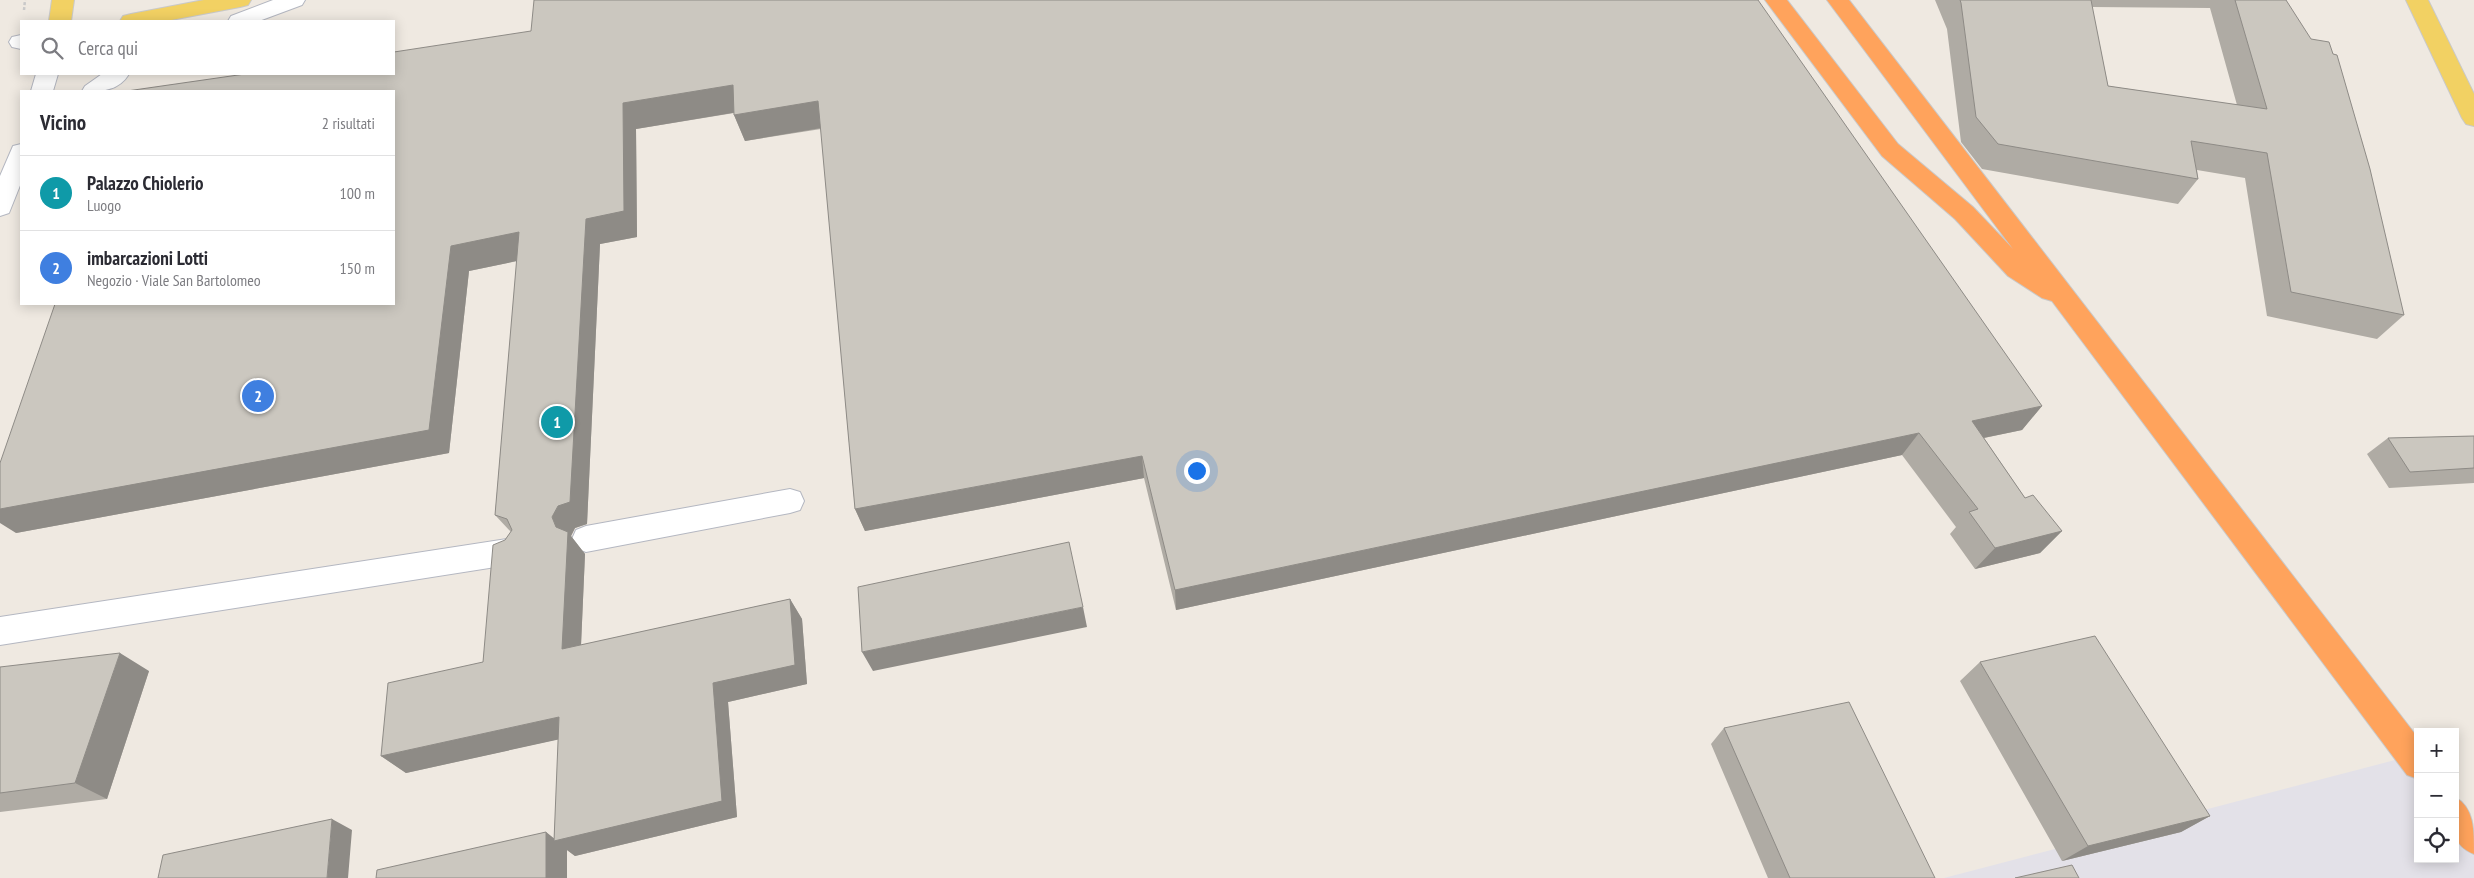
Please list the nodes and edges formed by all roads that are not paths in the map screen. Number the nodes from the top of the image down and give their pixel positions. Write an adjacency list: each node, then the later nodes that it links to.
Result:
1 (63, 0): 7 (main road)
2 (240, 0): 8 (main road)
3 (294, 0): 9 (street)
4 (1776, 0): 17 (highway)
5 (1838, 0): 17 (highway)
6 (2417, 0): 14 (main road)
7 (60, 20)
8 (137, 20)
9 (242, 20)
10 (47, 75): 12 (street)
11 (117, 75): 13 (street)
12 (42, 90)
13 (94, 90)
14 (2474, 118)
15 (20, 155): 16 (street)
16 (0, 207)
17 (2067, 301): 22 (highway)
18 (790, 501): 19 (street)
19 (586, 539)
20 (514, 551): 21 (street)
21 (0, 631)
22 (2414, 759)
23 (2459, 818): 24 (highway)
24 (2474, 838)

